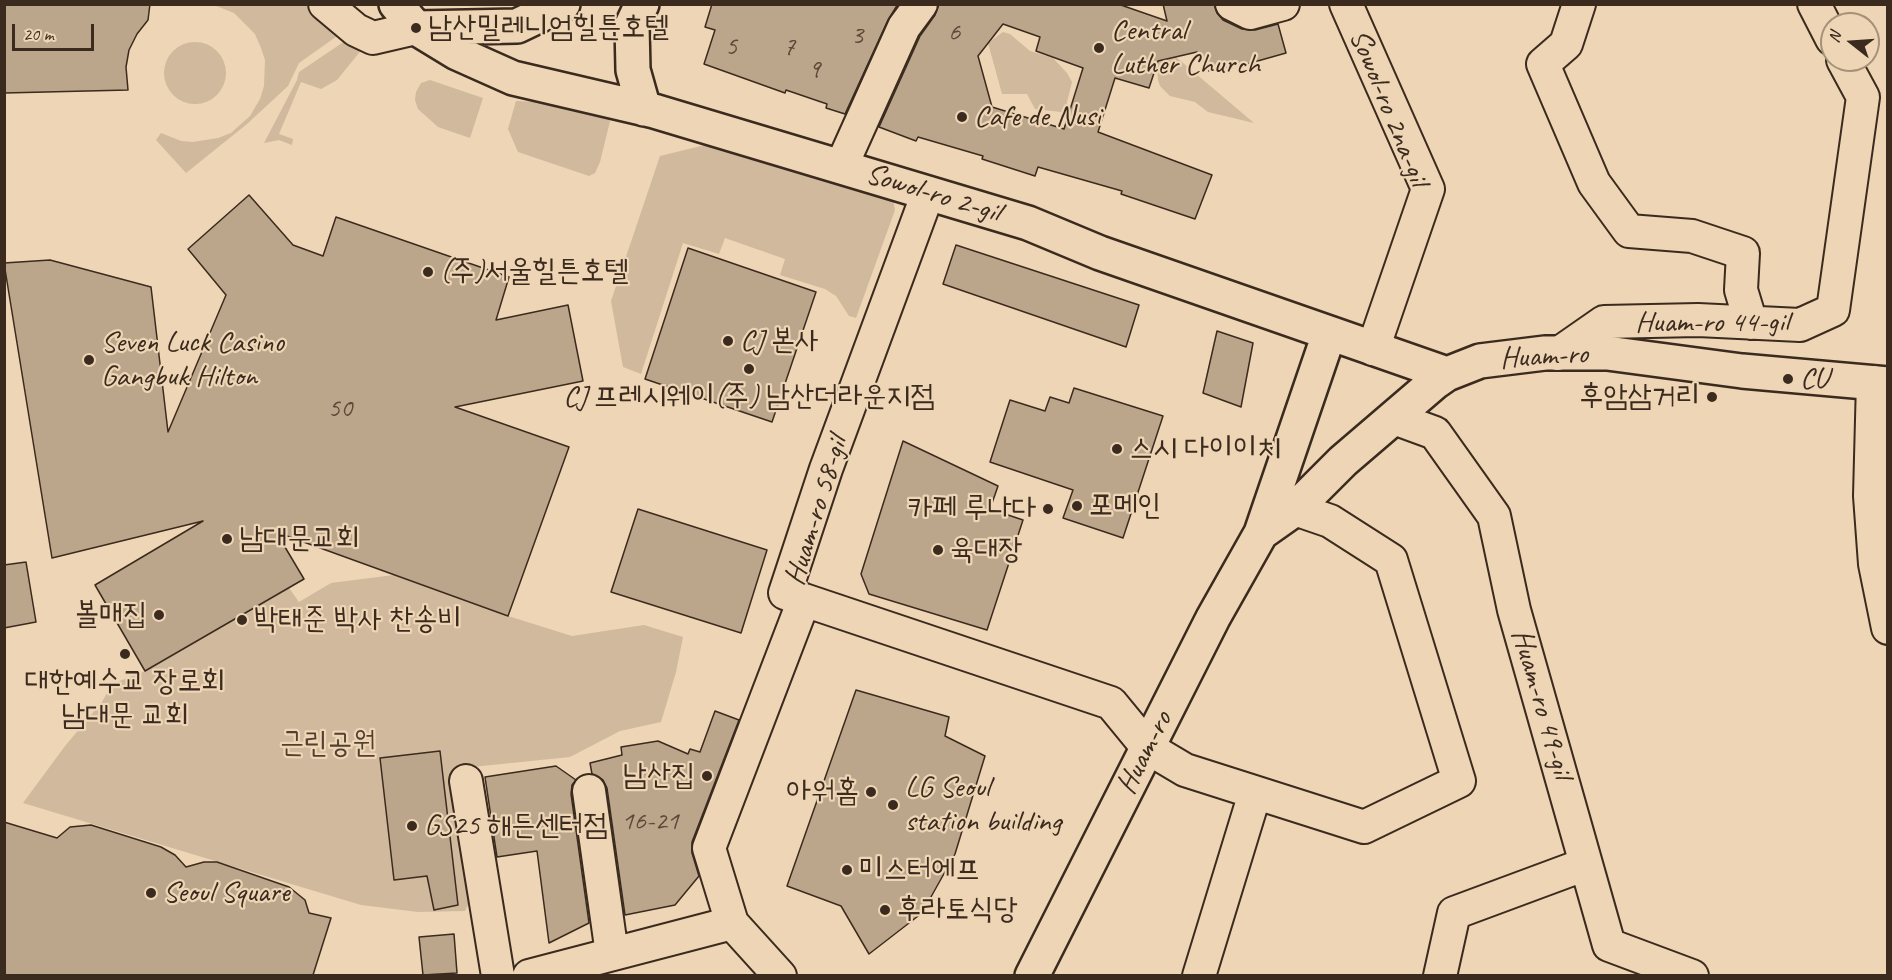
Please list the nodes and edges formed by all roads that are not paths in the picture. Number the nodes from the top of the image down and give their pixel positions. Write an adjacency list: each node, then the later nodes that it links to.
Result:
1 (325, 4): 9 (street)
2 (563, 4): 9 (main road)
3 (642, 4): 11 (main road)
4 (921, 4): 12 (street)
5 (1232, 4): 6 (street)
6 (1284, 4)
7 (1346, 4): 16 (street, Sowol-ro 2na-gil)
8 (1579, 4): 14 (street)
9 (406, 16): 11 (main road, Sowol-ro 2-gil)
10 (1849, 72): 14 (street, Huam-ro 44-gil)
11 (644, 109): 12 (main road, Sowol-ro 2-gil)
12 (841, 167): 13 (main road, Sowol-ro 2-gil)
13 (928, 193): 15 (main road, Sowol-ro 2-gil); 23 (street, Huam-ro 58-gil)
14 (1751, 323): 17 (street, Huam-ro 44-gil)
15 (1329, 334): 16 (main road, Sowol-ro 2-gil); 22 (main road, Huam-ro)
16 (1373, 349): 18 (main road, Sowol-ro 2-gil)
17 (1558, 354): 18 (main road, Huam-ro); 19 (main road, Huam-ro)
18 (1447, 374): 20 (main road, Huam-ro)
19 (1880, 383): 24 (street)
20 (1394, 418): 21 (main road, Huam-ro); 29 (street, Huam-ro 49-gil)
21 (1294, 509): 22 (main road, Huam-ro); 28 (street)
22 (1261, 533): 25 (main road, Huam-ro)
23 (804, 600): 25 (street); 30 (street, Huam-ro 58-gil)
24 (1887, 628)
25 (1148, 748): 28 (street); 35 (main road, Huam-ro)
26 (466, 781): 32 (street)
27 (589, 791): 31 (street)
28 (1255, 793): 36 (street)
29 (1586, 864): 37 (street); 38 (street, Huam-ro 49-gil)
30 (732, 923): 31 (street); 34 (street, Huam-ro 58-gil)
31 (612, 954): 33 (street)
32 (498, 975)
33 (529, 975)
34 (780, 975)
35 (1032, 975)
36 (1199, 975)
37 (1440, 975)
38 (1692, 975)

